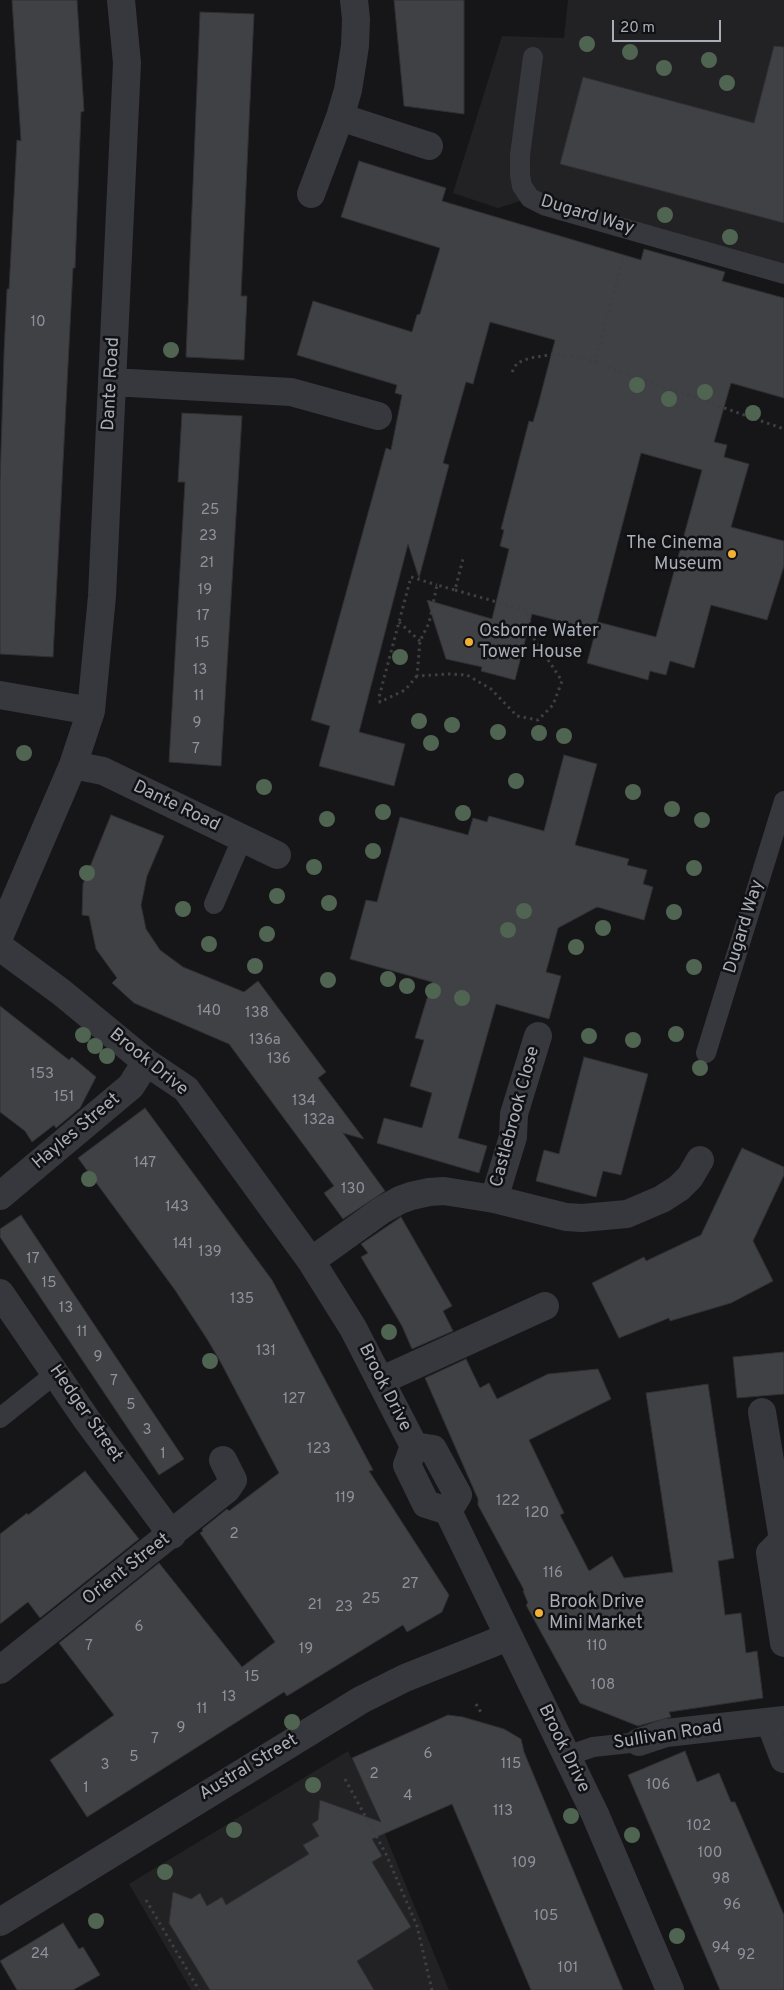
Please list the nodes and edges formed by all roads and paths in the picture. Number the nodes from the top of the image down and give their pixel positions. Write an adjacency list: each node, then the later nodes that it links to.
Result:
1 (120, 0): 11 (street, Dante Road)
2 (354, 0): 4 (street)
3 (533, 57): 7 (lane, Dugard Way)
4 (340, 117): 5 (street); 6 (street)
5 (429, 146)
6 (311, 194)
7 (630, 230): 8 (lane, Dugard Way); 9 (path)
8 (784, 274)
9 (595, 363): 10 (path); 13 (path)
10 (512, 372)
11 (112, 382): 12 (street); 21 (street, Dante Road)
12 (378, 416)
13 (784, 429)
14 (463, 559): 16 (path)
15 (438, 585): 16 (path); 17 (path); 18 (path)
16 (455, 590): 19 (path)
17 (399, 622): 18 (path); 19 (path)
18 (420, 641): 19 (path)
19 (417, 676)
20 (0, 695): 21 (street)
21 (91, 711): 22 (street, Dante Road)
22 (73, 765): 24 (street, Dante Road); 27 (street, Dante Road)
23 (784, 801): 30 (lane, Dugard Way)
24 (242, 839): 25 (street, Dante Road); 26 (lane)
25 (277, 855)
26 (214, 904)
27 (0, 935)
28 (0, 947): 31 (street, Brook Drive)
29 (538, 1036): 34 (street, Castlebrook Close)
30 (706, 1053)
31 (146, 1062): 33 (street, Hayles Street); 35 (street, Brook Drive)
32 (700, 1160): 34 (street, Castlebrook Close)
33 (0, 1196)
34 (494, 1200): 35 (street, Castlebrook Close)
35 (311, 1261): 39 (street, Brook Drive)
36 (0, 1293): 38 (street, Hedger Street)
37 (545, 1306): 39 (street)
38 (55, 1374): 41 (lane); 43 (street, Hedger Street)
39 (380, 1381): 45 (street, Brook Drive)
40 (762, 1412): 44 (street)
41 (0, 1418)
42 (223, 1460): 43 (street, Orient Street)
43 (172, 1534): 47 (street, Orient Street)
44 (784, 1540): 46 (street)
45 (508, 1637): 52 (street, Brook Drive); 56 (street, Austral Street)
46 (784, 1643)
47 (0, 1670)
48 (476, 1704): 49 (path)
49 (482, 1714)
50 (777, 1721): 51 (street, Sullivan Road); 53 (street)
51 (640, 1742): 52 (lane, Sullivan Road)
52 (567, 1756): 59 (street, Brook Drive)
53 (784, 1759)
54 (345, 1779): 58 (path)
55 (146, 1900): 57 (path)
56 (0, 1922)
57 (199, 1990)
58 (432, 1990)
59 (670, 1990)

